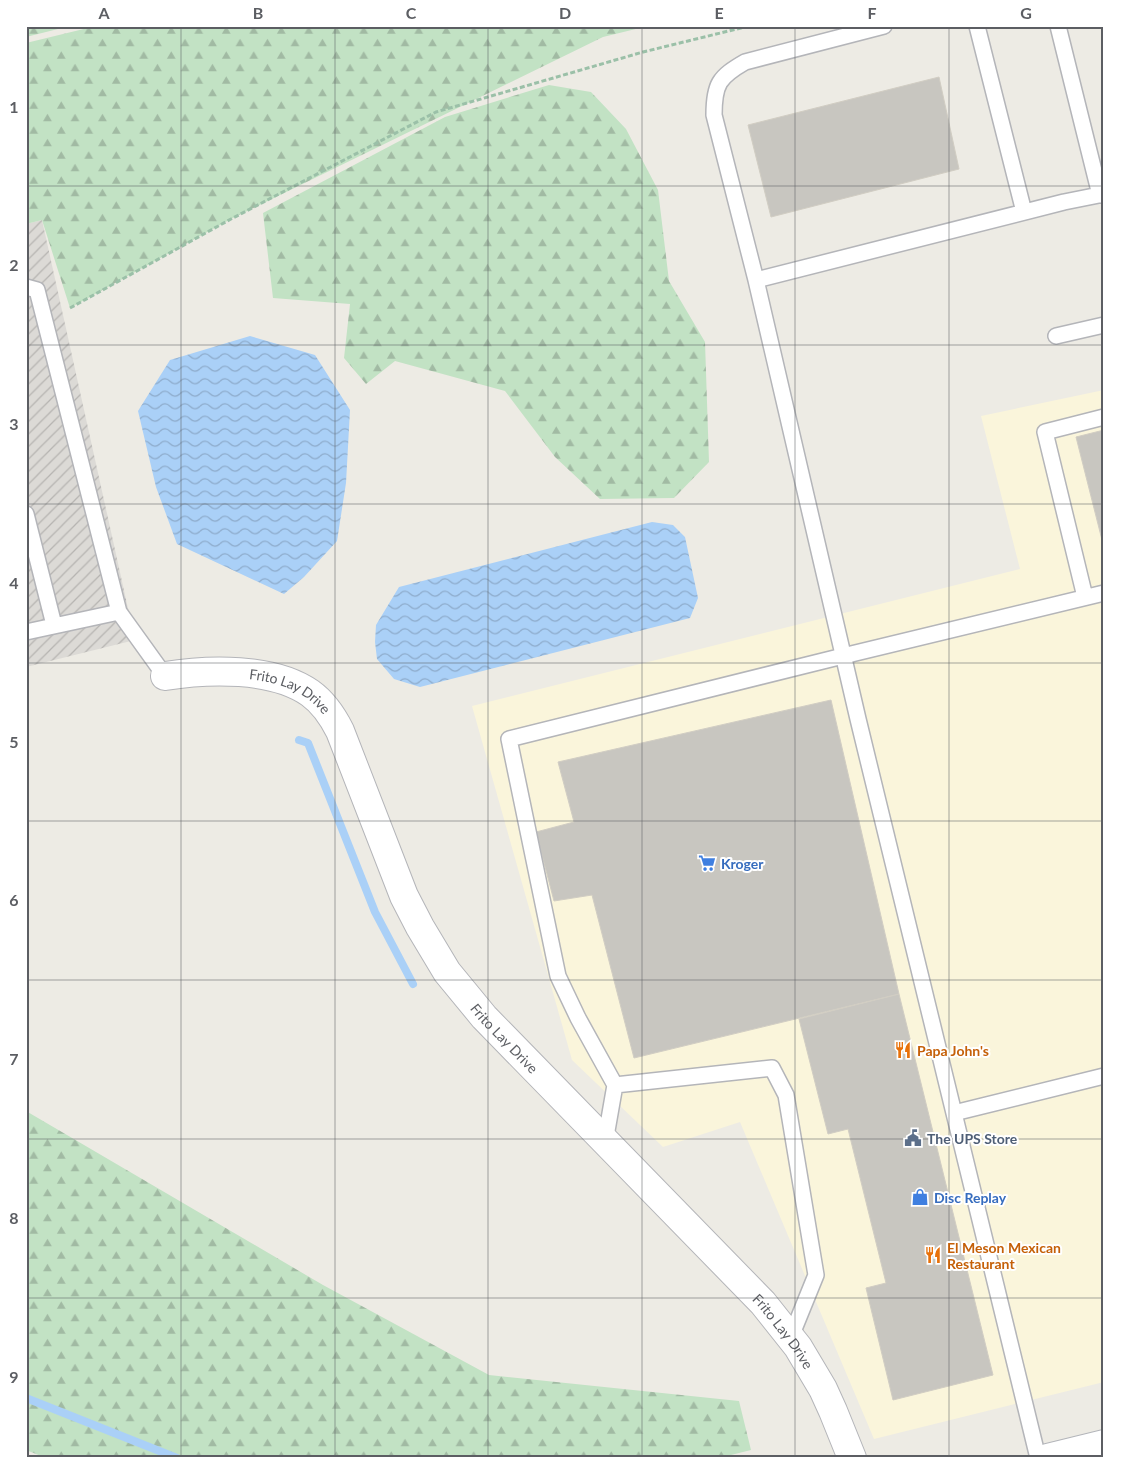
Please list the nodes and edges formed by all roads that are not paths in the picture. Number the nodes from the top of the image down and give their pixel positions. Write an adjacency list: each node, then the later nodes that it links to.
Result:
1 (884, 26): 6 (lane)
2 (977, 26): 5 (lane)
3 (1058, 26): 4 (lane)
4 (1102, 195): 5 (lane)
5 (1024, 212): 6 (lane)
6 (756, 280): 17 (lane)
7 (26, 287): 14 (lane)
8 (1104, 325): 9 (lane)
9 (1056, 336)
10 (1104, 417): 13 (lane)
11 (26, 514): 15 (lane)
12 (1104, 593): 13 (lane)
13 (1086, 597): 17 (lane)
14 (119, 612): 15 (lane); 18 (lane)
15 (54, 625): 16 (lane)
16 (26, 632)
17 (843, 656): 20 (lane); 21 (lane)
18 (165, 676): 22 (street, Frito Lay Drive)
19 (1104, 1076): 21 (lane)
20 (616, 1085): 22 (lane); 23 (lane)
21 (954, 1113): 26 (lane)
22 (605, 1142): 23 (street, Frito Lay Drive)
23 (790, 1339): 25 (street, Frito Lay Drive)
24 (1104, 1444): 27 (street)
25 (852, 1458)
26 (1038, 1458)
27 (1047, 1458)

